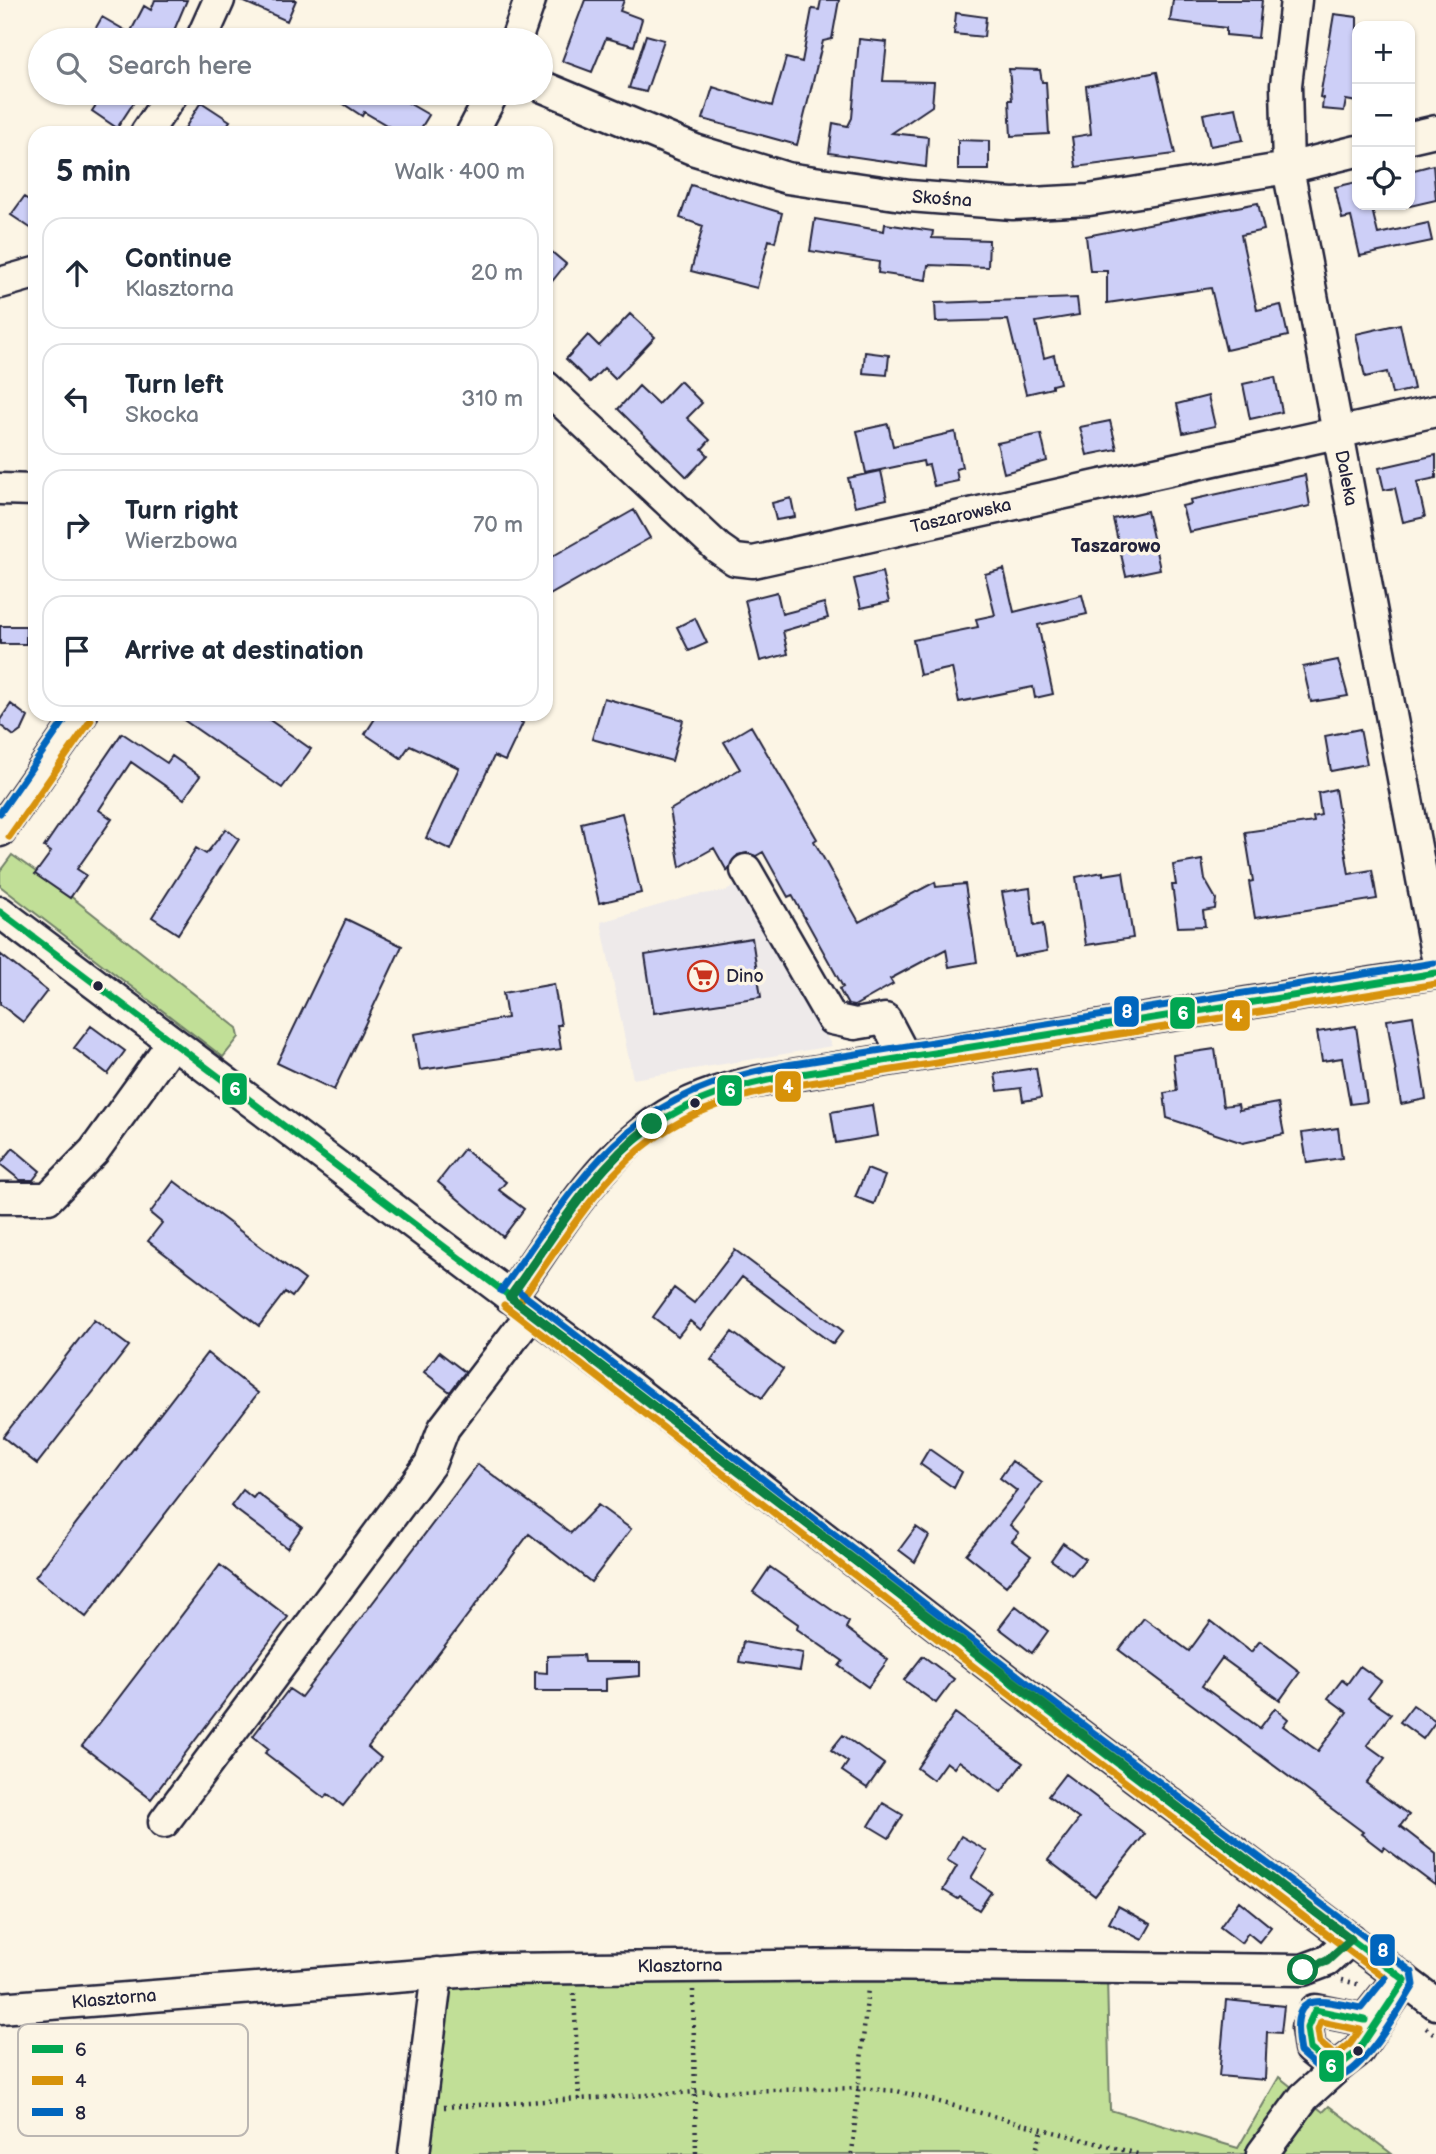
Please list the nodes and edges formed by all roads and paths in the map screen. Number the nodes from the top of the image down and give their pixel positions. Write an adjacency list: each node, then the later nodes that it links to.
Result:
1 (219, 0): 4 (street)
2 (530, 0): 5 (street)
3 (1296, 0): 14 (street, Daleka)
4 (206, 28)
5 (520, 28)
6 (553, 91): 14 (street, Skośna)
7 (165, 105): 9 (street)
8 (487, 105): 10 (street)
9 (151, 126)
10 (476, 126)
11 (1436, 131): 12 (street)
12 (1415, 136)
13 (1352, 152): 14 (street, Skośna)
14 (1288, 168): 19 (street, Daleka)
15 (28, 275): 16 (street)
16 (0, 283)
17 (553, 394): 19 (street, Taszarowska)
18 (1436, 411): 19 (street, Taszarowska)
19 (1337, 432): 26 (street, Daleka)
20 (0, 489): 21 (street)
21 (28, 490)
22 (77, 721): 23 (street)
23 (0, 831)
24 (746, 870): 29 (street)
25 (0, 912): 28 (street)
26 (1436, 953)
27 (1436, 973): 29 (street)
28 (172, 1044): 30 (street); 31 (street)
29 (905, 1057): 31 (street)
30 (1, 1198)
31 (521, 1305): 32 (street); 33 (street)
32 (164, 1822)
33 (1351, 1939): 34 (street, Klasztorna); 36 (street)
34 (870, 1965): 35 (street, Klasztorna); 42 (path)
35 (437, 1973): 40 (street, Klasztorna); 47 (street)
36 (1402, 1978): 39 (street); 41 (street); 41 (street)
37 (693, 1989): 43 (path)
38 (574, 1992): 44 (path)
39 (1436, 2004)
40 (0, 2008)
41 (1335, 2069): 52 (street)
42 (858, 2088): 43 (path); 46 (path); 49 (path)
43 (696, 2092): 44 (path); 48 (path)
44 (579, 2101): 45 (path)
45 (439, 2107)
46 (1042, 2129): 50 (path); 51 (path)
47 (414, 2154)
48 (696, 2154)
49 (852, 2154)
50 (1035, 2154)
51 (1138, 2154)
52 (1262, 2154)

